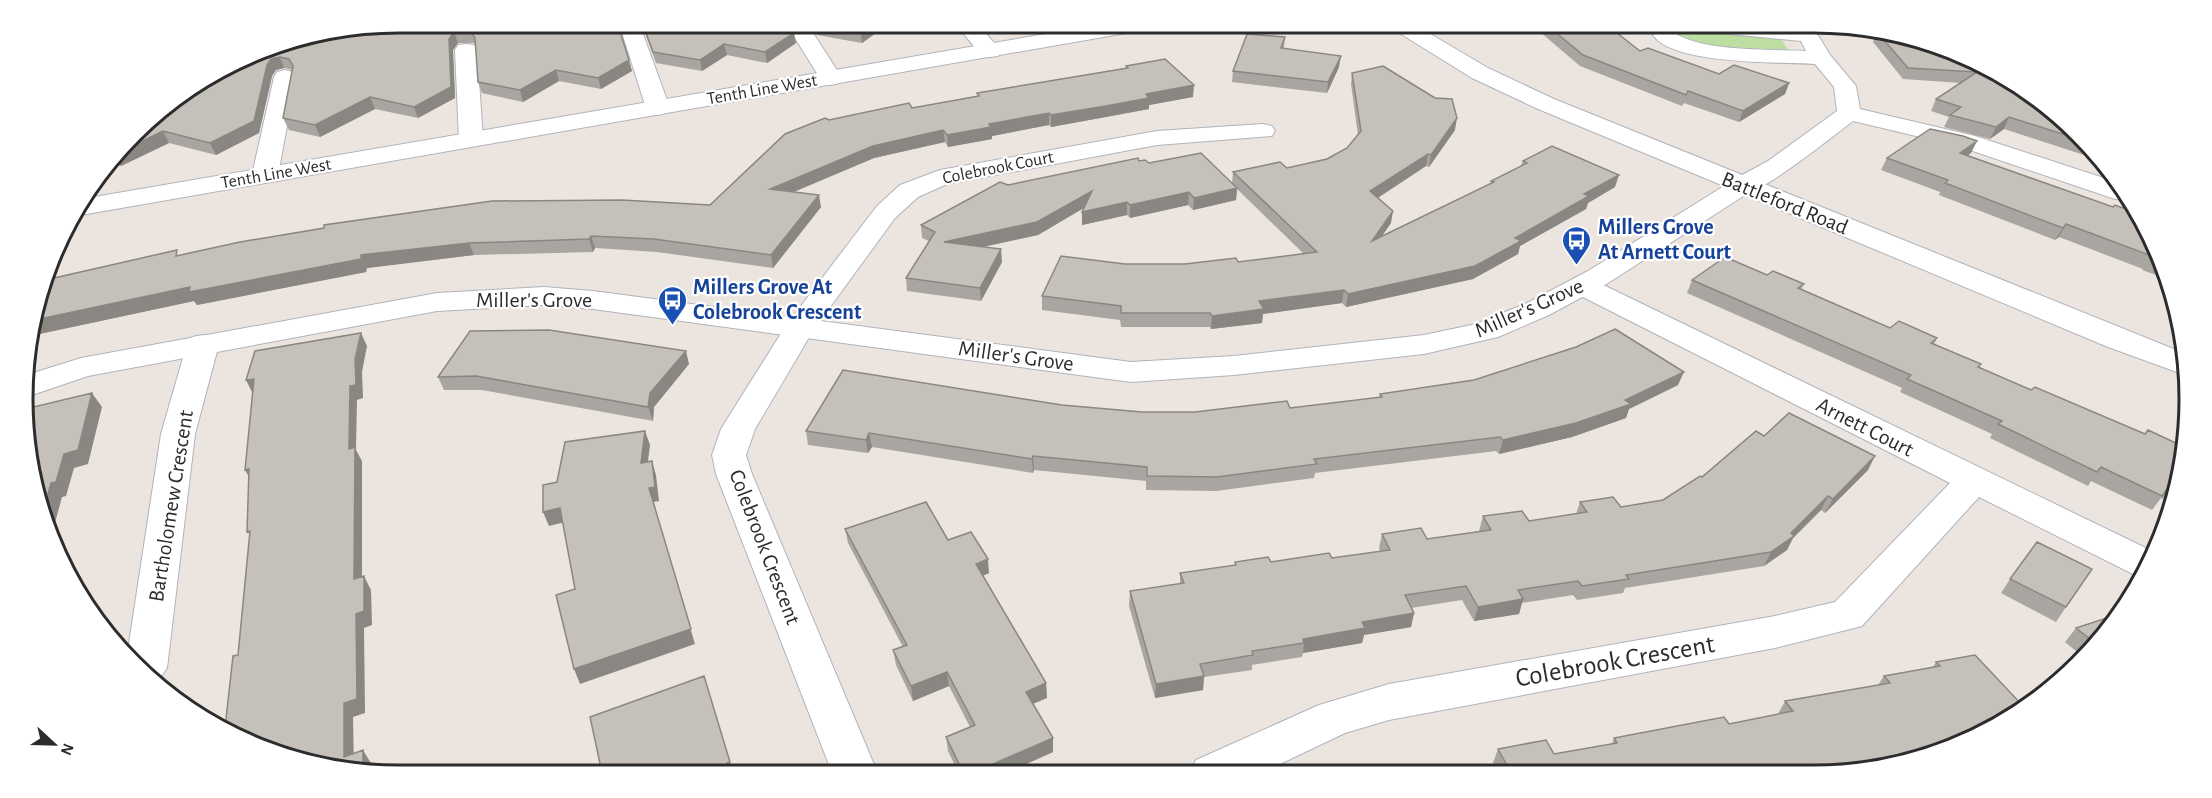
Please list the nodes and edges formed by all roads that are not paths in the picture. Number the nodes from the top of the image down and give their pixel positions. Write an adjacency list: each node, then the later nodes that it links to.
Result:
1 (632, 33): 13 (street)
2 (802, 33): 12 (street, Tenth Line West)
3 (974, 33): 9 (street)
4 (1092, 33): 9 (street, Tenth Line West)
5 (1414, 33): 18 (street, Battleford Road)
6 (1664, 33): 10 (street)
7 (1810, 33): 10 (street)
8 (466, 50): 16 (street)
9 (990, 51): 12 (street, Tenth Line West)
10 (1821, 58): 14 (street)
11 (285, 77): 17 (street)
12 (831, 78): 13 (street, Tenth Line West)
13 (658, 108): 16 (street, Tenth Line West)
14 (1849, 113): 18 (street, Miller's Grove); 19 (street)
15 (1263, 131): 22 (street, Colebrook Court)
16 (471, 140): 17 (street, Tenth Line West)
17 (265, 176): 20 (street, Tenth Line West)
18 (1742, 186): 21 (street, Miller's Grove); 24 (street, Battleford Road)
19 (2112, 189)
20 (89, 206)
21 (1583, 286): 22 (street, Miller's Grove); 26 (street, Arnett Court)
22 (800, 327): 23 (street, Miller's Grove); 29 (street, Colebrook Crescent)
23 (203, 344): 25 (street, Miller's Grove); 28 (street, Bartholomew Crescent)
24 (2177, 361)
25 (34, 384)
26 (1973, 481): 27 (street, Arnett Court); 30 (street, Colebrook Crescent)
27 (2140, 562)
28 (147, 664)
29 (851, 765)
30 (1232, 765)

